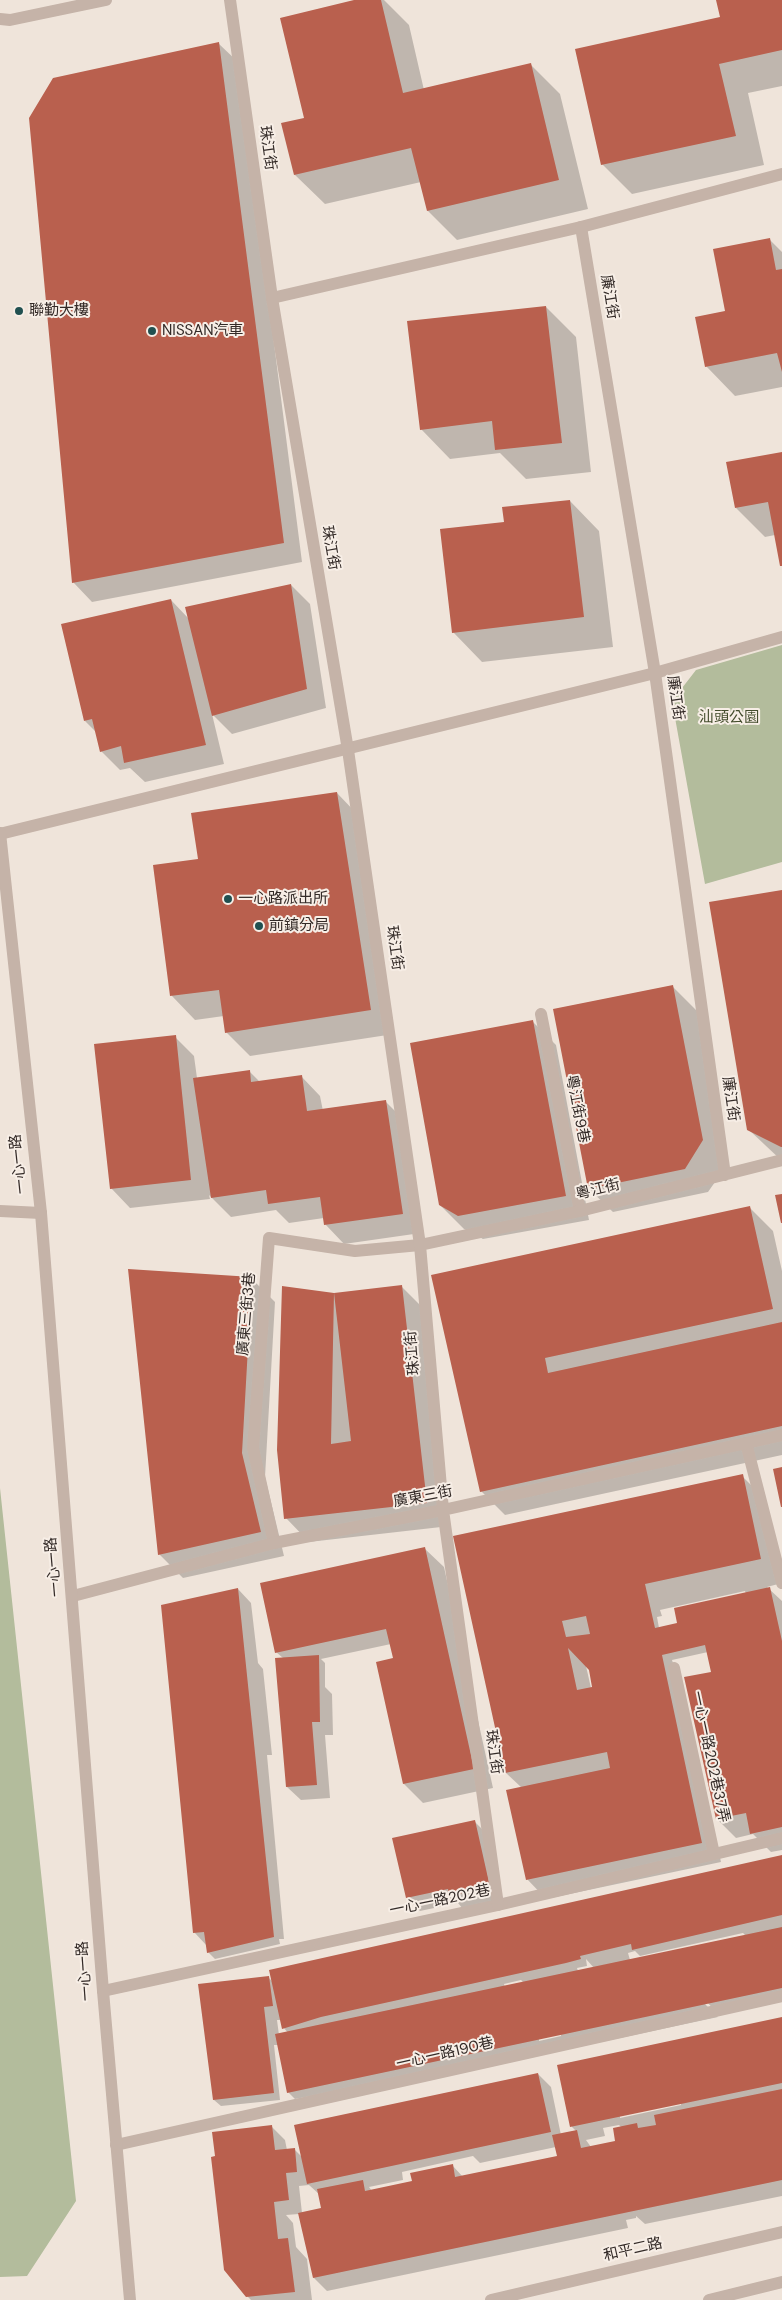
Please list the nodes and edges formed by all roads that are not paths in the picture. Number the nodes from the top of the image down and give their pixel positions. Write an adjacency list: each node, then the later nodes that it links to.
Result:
1 (106, 0): 3 (street)
2 (230, 0): 6 (street, 珠江街)
3 (0, 19)
4 (782, 174): 5 (street)
5 (581, 227): 6 (street); 8 (street, 廉江街)
6 (272, 298): 9 (street, 珠江街)
7 (782, 637): 8 (street)
8 (655, 673): 9 (street); 13 (street, 廉江街)
9 (348, 750): 10 (street); 17 (street, 珠江街)
10 (0, 833): 16 (street, 一心一路)
11 (541, 1014): 15 (street, 粵江街9巷)
12 (782, 1160): 13 (street, 粵江街)
13 (724, 1175): 15 (street, 粵江街)
14 (0, 1211): 16 (street)
15 (580, 1211): 17 (street, 粵江街)
16 (41, 1213): 23 (street, 一心一路)
17 (420, 1245): 20 (street, 珠江街); 21 (street, 廣東三街3巷)
18 (782, 1435): 19 (street, 廣東三街)
19 (746, 1443): 20 (street, 廣東三街); 22 (street)
20 (442, 1510): 21 (street, 廣東三街); 27 (street, 珠江街)
21 (274, 1543): 23 (street, 廣東三街)
22 (782, 1583)
23 (73, 1596): 28 (street, 一心一路)
24 (674, 1668): 26 (street, 一心一路202巷37弄)
25 (782, 1838): 26 (street, 一心一路202巷)
26 (714, 1854): 27 (street, 一心一路202巷)
27 (498, 1905): 28 (street, 一心一路202巷)
28 (103, 1991): 30 (street, 一心一路)
29 (782, 1996): 30 (street, 一心一路190巷)
30 (116, 2145): 33 (street, 一心一路)
31 (782, 2232): 34 (street, 和平二路)
32 (782, 2282): 35 (street)
33 (130, 2300)
34 (491, 2300)
35 (710, 2300)

